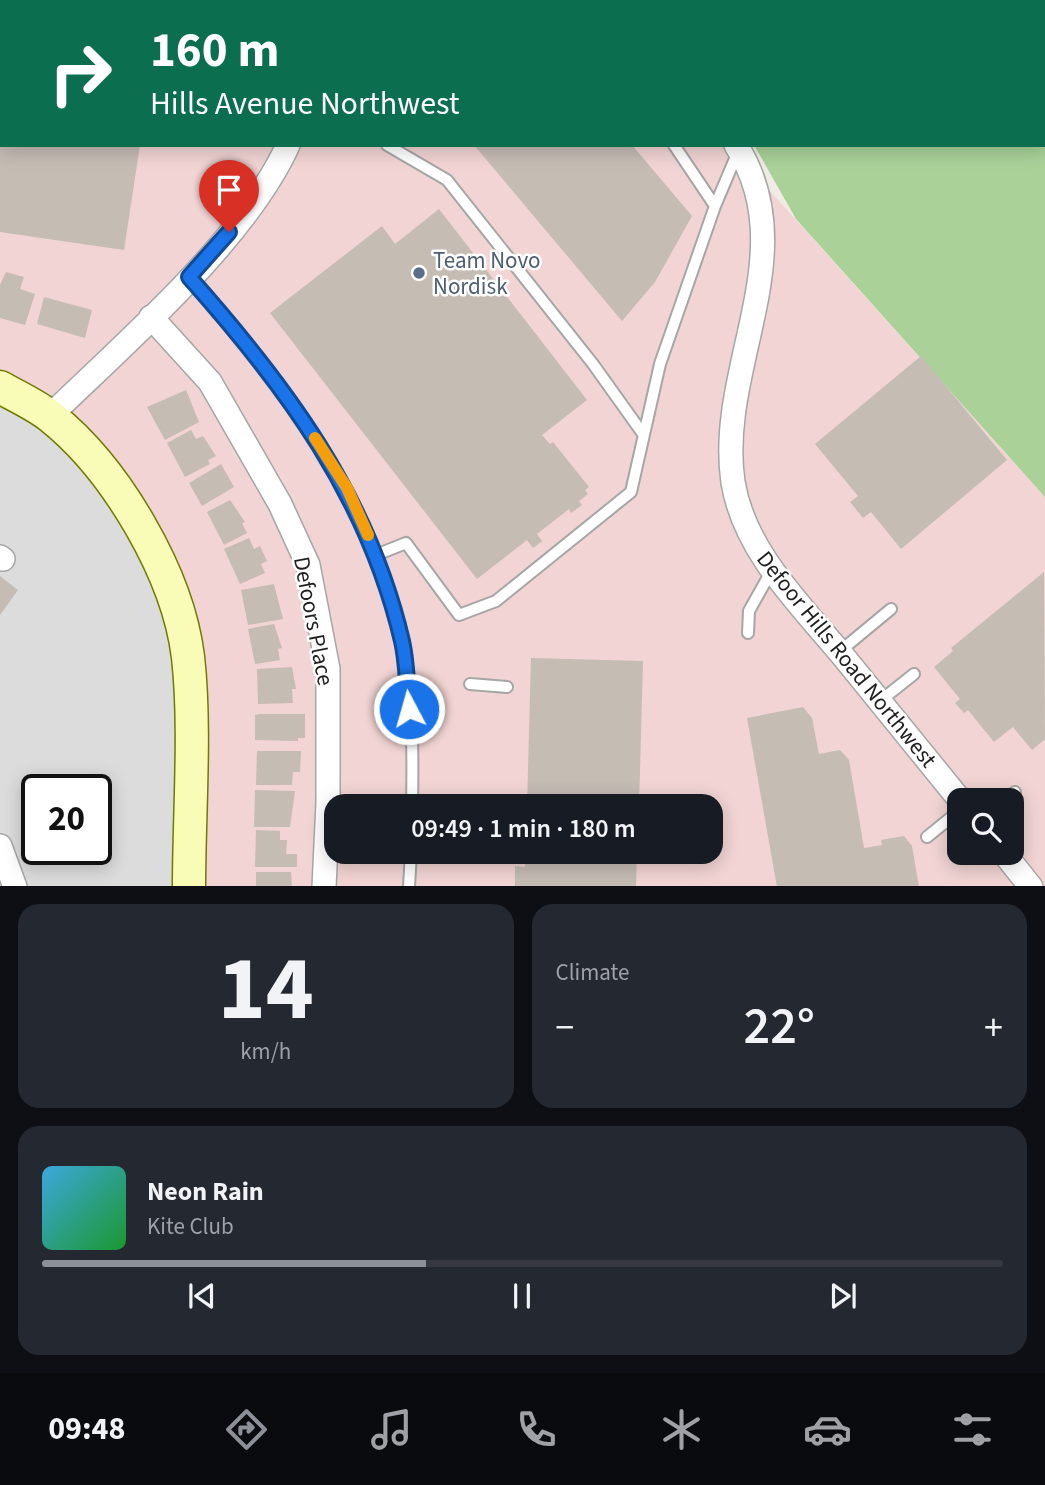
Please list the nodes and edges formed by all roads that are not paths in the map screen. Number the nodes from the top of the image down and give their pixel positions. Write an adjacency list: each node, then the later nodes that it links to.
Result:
1 (287, 147): 6 (street)
2 (390, 147): 10 (lane)
3 (675, 147): 5 (lane)
4 (737, 147): 5 (lane); 12 (street, Defoor Hills Road Northwest)
5 (715, 206): 10 (lane)
6 (189, 277): 7 (street); 11 (lane)
7 (151, 317): 9 (street); 29 (street, Defoors Place)
8 (0, 387): 9 (street)
9 (50, 416): 28 (street)
10 (643, 434): 11 (lane)
11 (376, 555): 21 (lane)
12 (772, 570): 14 (lane); 15 (street, Defoor Hills Road Northwest)
13 (891, 610): 15 (lane)
14 (748, 633)
15 (839, 652): 19 (street, Defoor Hills Road Northwest)
16 (914, 674): 19 (lane)
17 (470, 684): 18 (lane)
18 (507, 687)
19 (880, 701): 20 (street, Defoor Hills Road Northwest)
20 (950, 788)
21 (412, 794)
22 (947, 820): 23 (lane)
23 (927, 836)
24 (0, 846): 27 (street)
25 (410, 864): 30 (lane)
26 (1013, 865): 31 (street)
27 (15, 886)
28 (190, 886)
29 (324, 886)
30 (409, 886)
31 (1030, 886)

